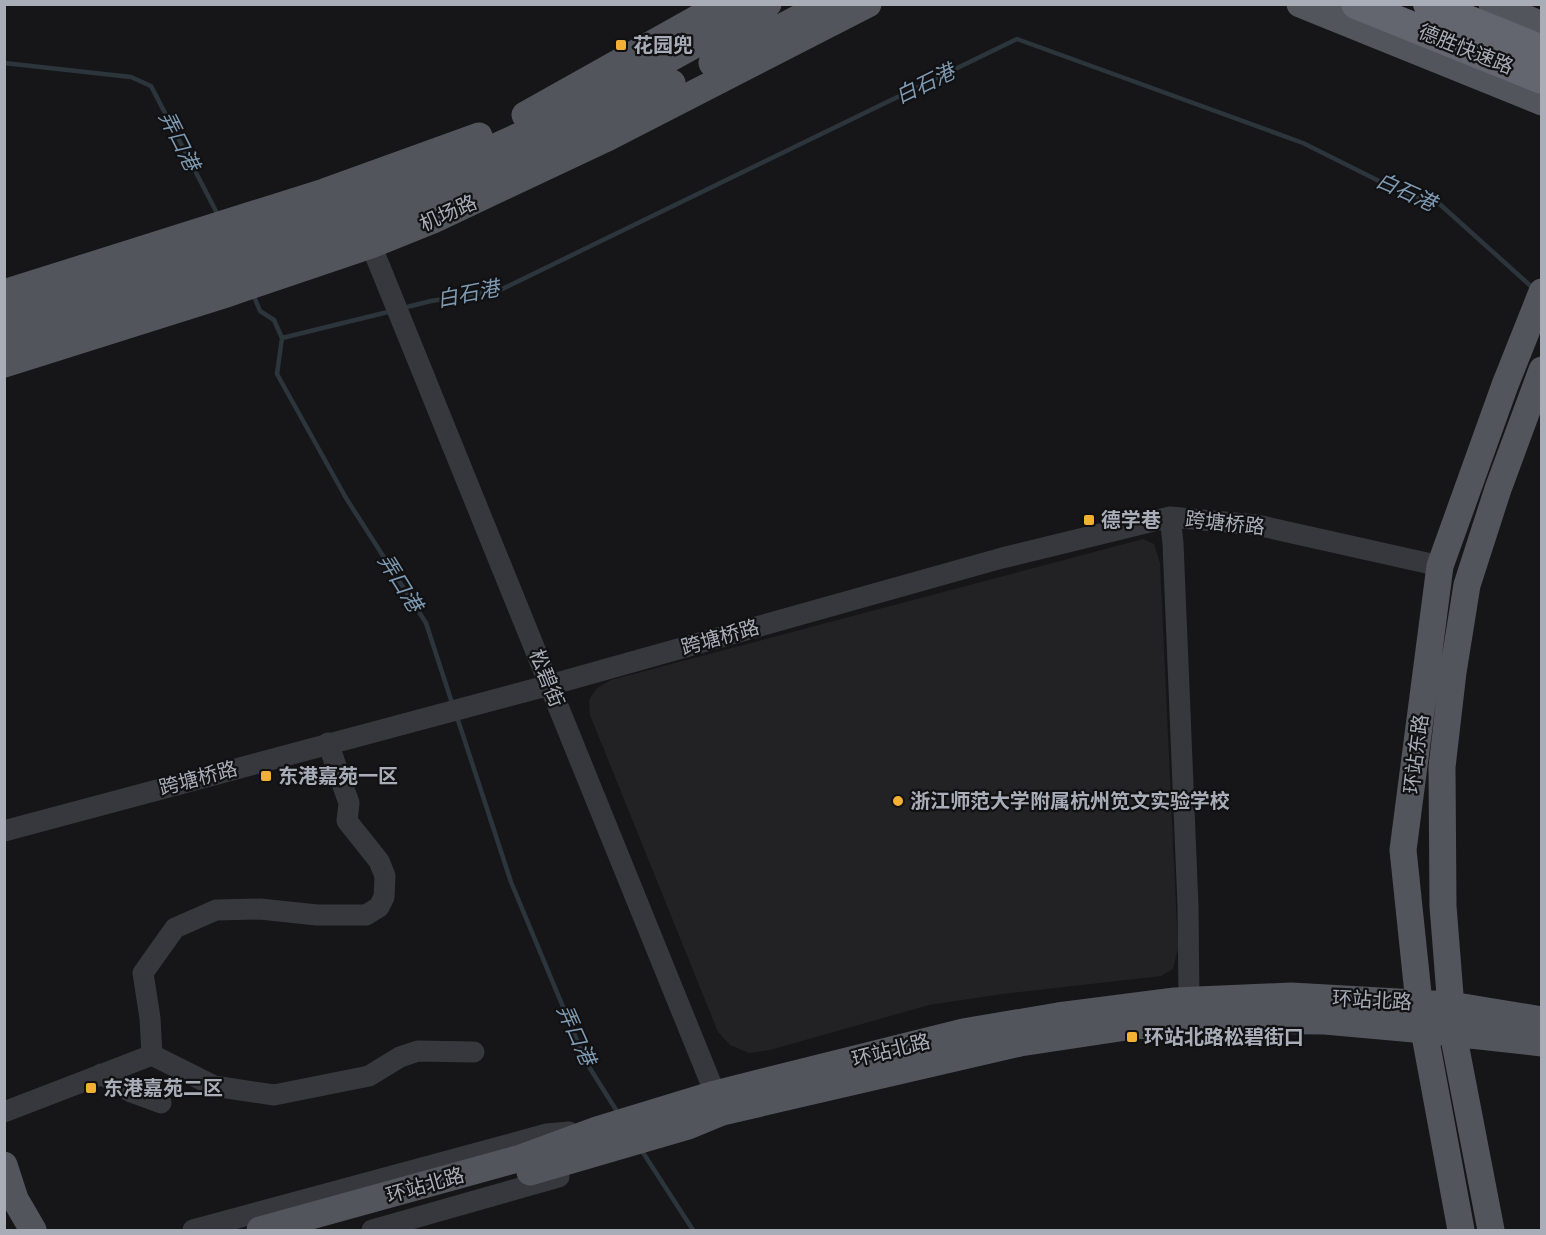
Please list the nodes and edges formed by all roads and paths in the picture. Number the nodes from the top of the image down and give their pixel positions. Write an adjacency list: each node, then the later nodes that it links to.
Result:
1 (723, 4): 14 (main road, 机场路)
2 (768, 4): 14 (main road, 机场路)
3 (826, 4): 11 (main road, 机场路)
4 (868, 4): 11 (main road, 机场路)
5 (1300, 4): 13 (main road)
6 (1356, 4): 12 (highway, 德胜快速路)
7 (1428, 4): 10 (highway, 德胜快速路)
8 (1492, 4): 9 (main road)
9 (1542, 25)
10 (1542, 50)
11 (730, 64): 15 (main road, 机场路); 16 (main road, 机场路)
12 (1542, 80)
13 (1542, 102)
14 (325, 202): 15 (main road, 机场路)
15 (273, 243): 16 (main road, 机场路); 17 (main road, 机场路); 17 (main road, 机场路)
16 (375, 256): 25 (street, 松碧街)
17 (210, 263): 19 (main road, 机场路); 20 (main road, 机场路); 21 (main road, 机场路)
18 (1542, 292): 24 (main road, 环站东路)
19 (14, 302)
20 (4, 341)
21 (4, 364)
22 (1540, 374): 30 (main road, 环站东路)
23 (1170, 517): 24 (street, 跨塘桥路); 25 (street, 跨塘桥路); 28 (street)
24 (1440, 566): 29 (main road, 环站东路)
25 (550, 685): 26 (street, 跨塘桥路); 39 (street, 松碧街)
26 (328, 743): 27 (street, 跨塘桥路); 36 (street)
27 (4, 831)
28 (1190, 1000): 29 (main road, 环站北路); 39 (main road, 环站北路)
29 (1419, 1003): 30 (main road, 环站北路); 32 (main road, 环站东路)
30 (1451, 1005): 31 (main road, 环站北路); 33 (main road, 环站东路)
31 (1542, 1020)
32 (1425, 1029): 33 (main road, 环站北路); 39 (main road, 环站北路); 48 (main road, 环站东路)
33 (1453, 1033): 34 (main road, 环站北路); 49 (main road, 环站东路)
34 (1542, 1043)
35 (474, 1052): 36 (street)
36 (152, 1055): 37 (street)
37 (102, 1074): 38 (street); 40 (street)
38 (161, 1103)
39 (719, 1103): 41 (main road, 环站北路)
40 (4, 1112)
41 (604, 1139): 44 (street); 45 (main road, 环站北路); 46 (main road, 环站北路); 47 (street)
42 (4, 1165): 43 (main road)
43 (33, 1230)
44 (193, 1230)
45 (260, 1230)
46 (318, 1230)
47 (372, 1230)
48 (1461, 1230)
49 (1491, 1230)

